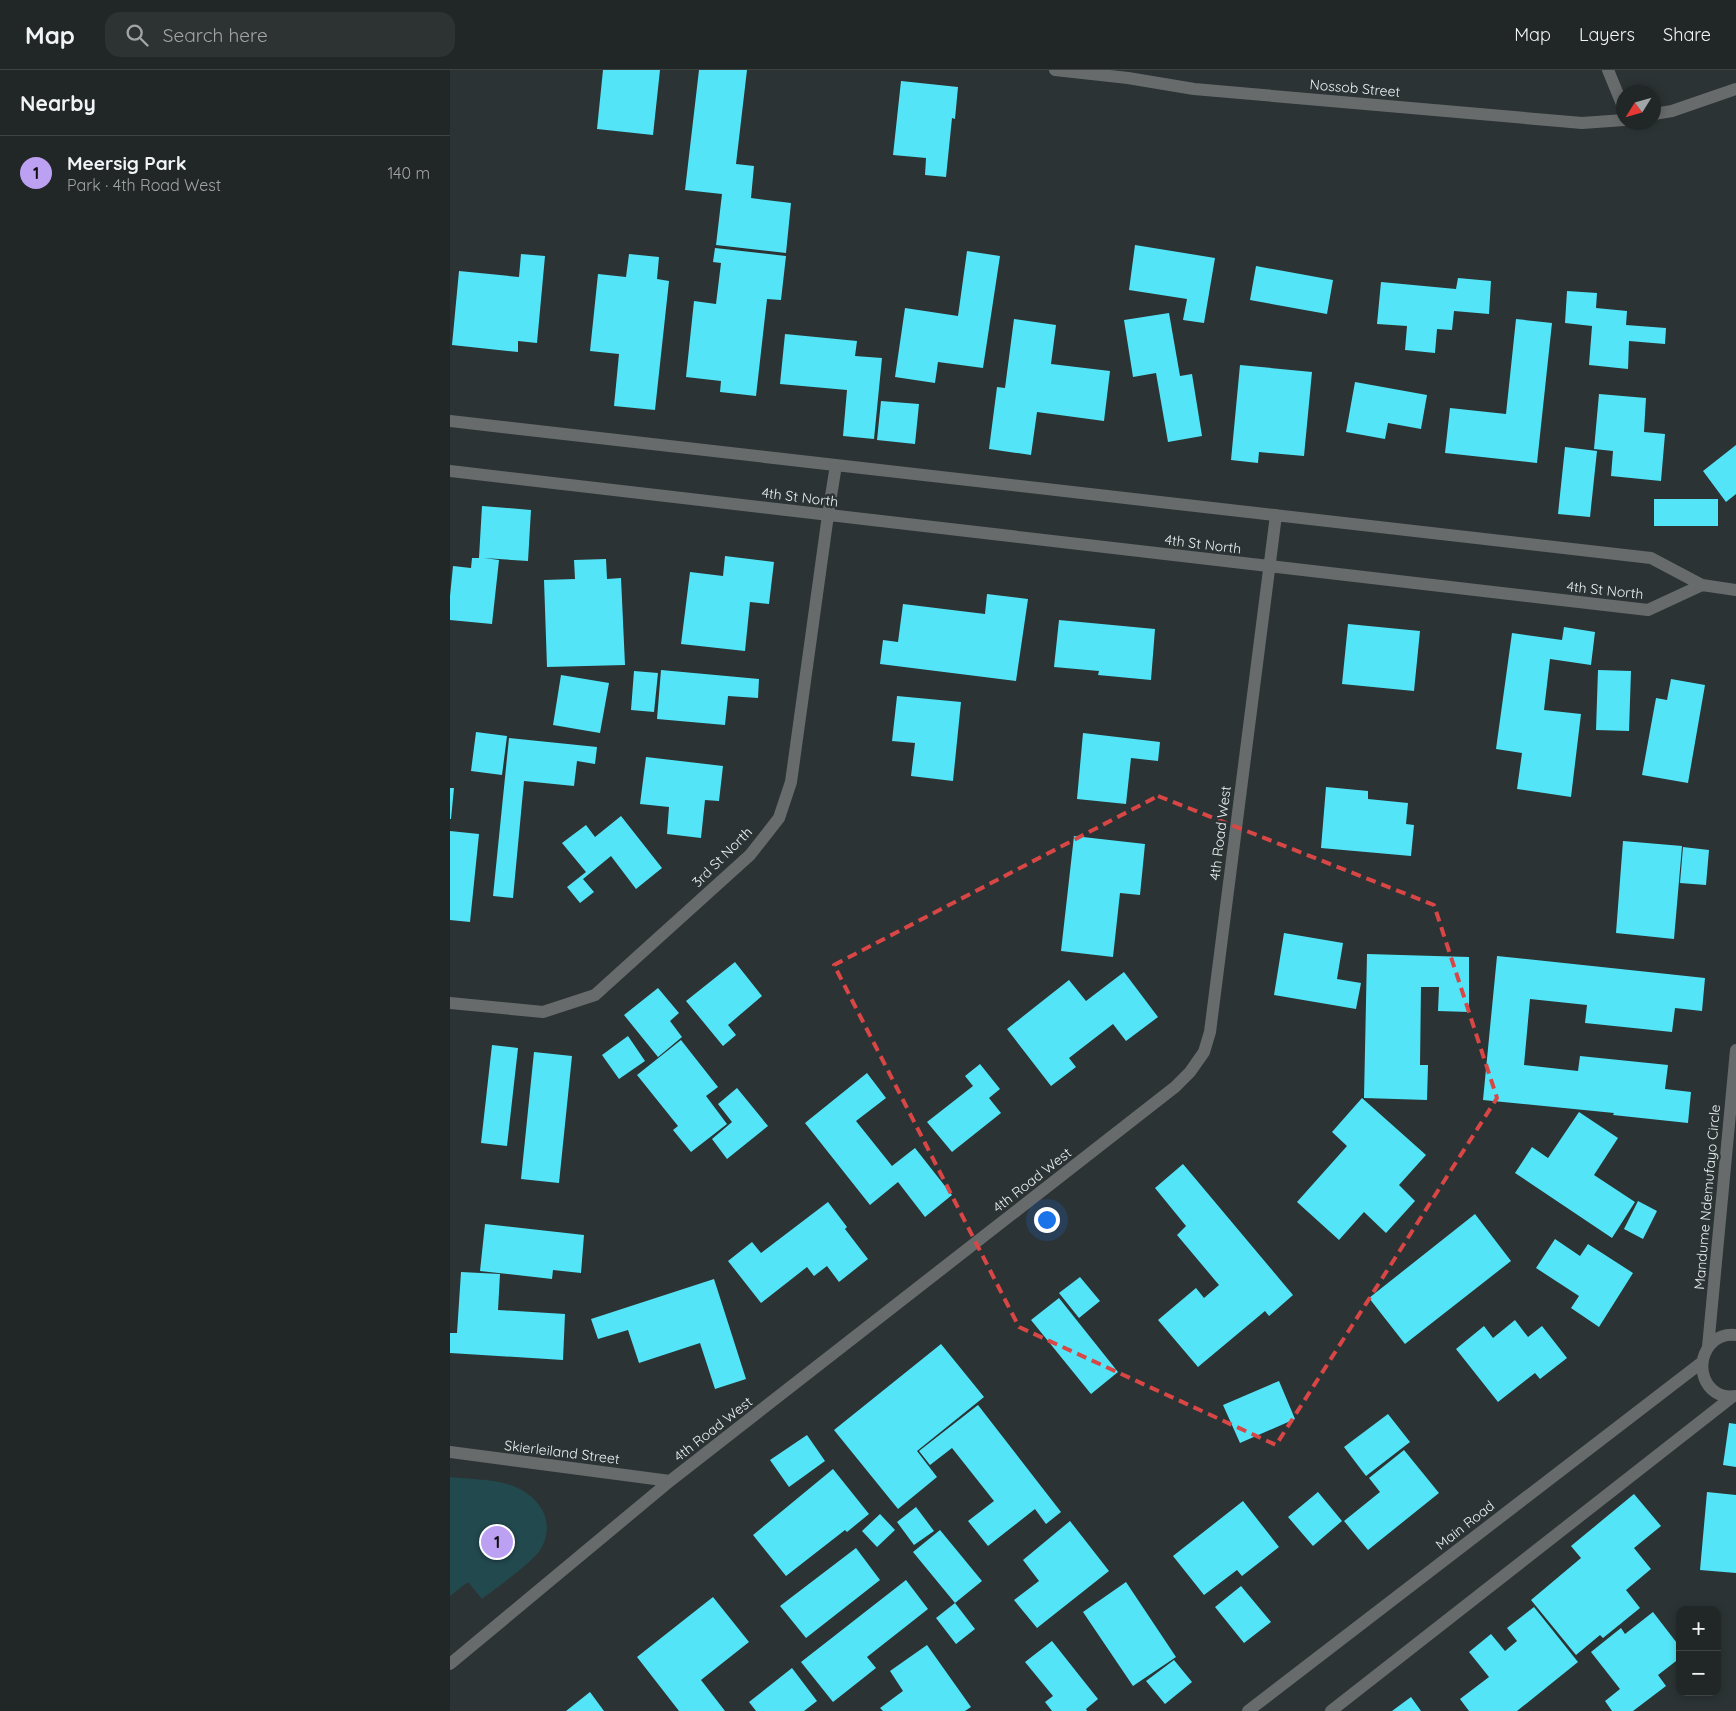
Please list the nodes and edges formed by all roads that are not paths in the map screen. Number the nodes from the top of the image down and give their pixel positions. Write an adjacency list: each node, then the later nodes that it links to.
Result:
1 (1055, 70): 3 (street, Nossob Street)
2 (1608, 70): 5 (street)
3 (1128, 74): 7 (street, Nossob Street)
4 (1736, 89): 6 (street)
5 (1616, 90)
6 (1661, 113)
7 (1616, 121)
8 (450, 421): 9 (street)
9 (836, 465): 11 (street, 3rd St North); 12 (street)
10 (450, 471): 11 (street, 4th St North)
11 (828, 515): 13 (street, 4th St North); 16 (street, 3rd St North)
12 (1276, 515): 13 (street, 4th Road West); 14 (street)
13 (1268, 566): 14 (street, 4th St North); 23 (street, 4th Road West)
14 (1702, 585): 15 (street)
15 (1736, 590)
16 (450, 1003)
17 (1736, 1050): 19 (street, Mandume Ndemufayo Circle)
18 (1736, 1335): 19 (street)
19 (1708, 1347): 20 (street, Mandume Ndemufayo Circle)
20 (1701, 1363): 21 (street); 25 (street, Main Road)
21 (1734, 1396): 26 (street)
22 (450, 1452): 23 (street, Skierleiland Street)
23 (670, 1481): 24 (street, 4th Road West)
24 (450, 1664)
25 (1248, 1711)
26 (1330, 1711)

